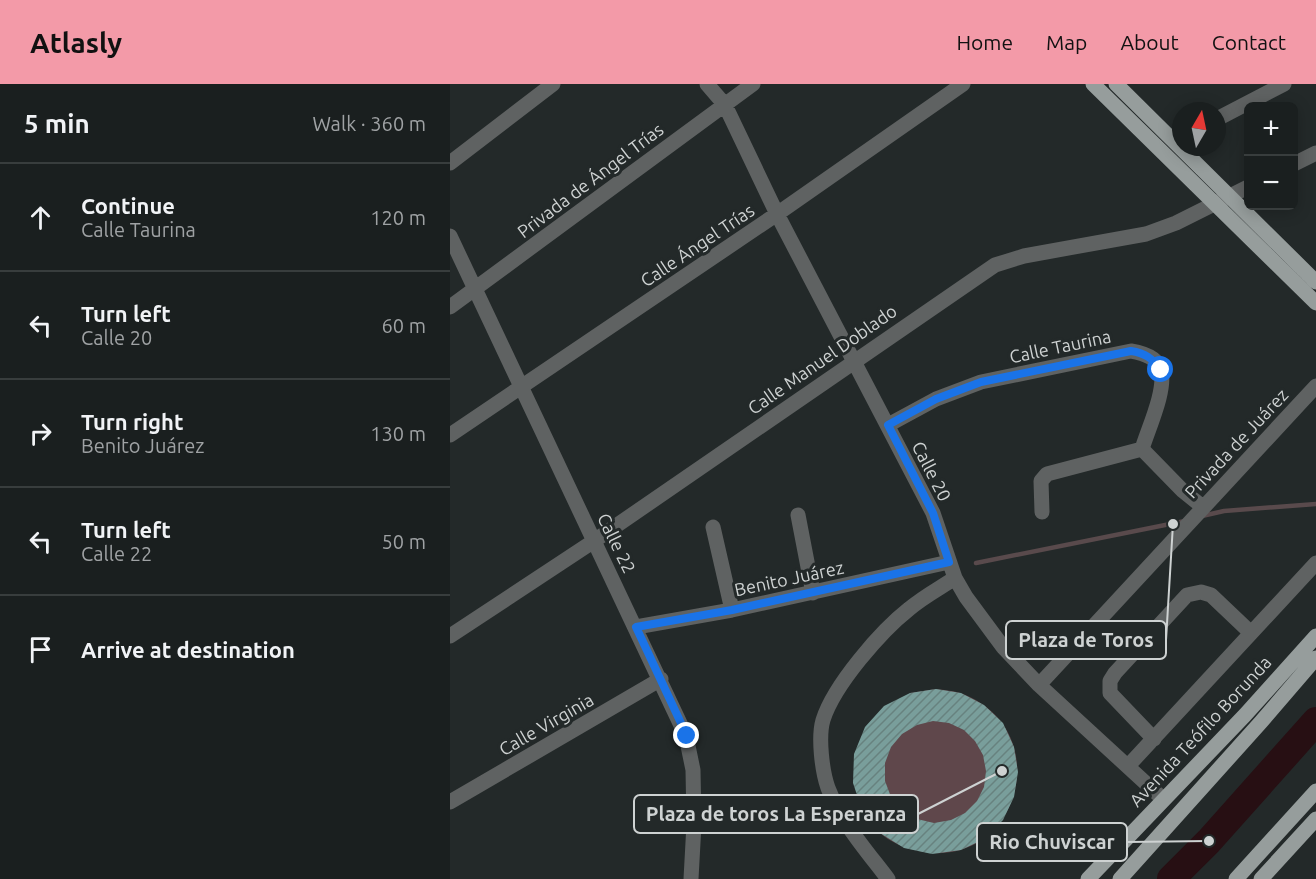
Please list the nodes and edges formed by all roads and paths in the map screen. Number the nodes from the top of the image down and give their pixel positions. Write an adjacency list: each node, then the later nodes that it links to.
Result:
1 (553, 84): 15 (street)
2 (706, 84): 8 (street, Calle 20)
3 (753, 84): 8 (street, Privada de Ángel Trías)
4 (963, 84): 20 (street, Calle Ángel Trías)
5 (1093, 84): 12 (main road)
6 (1116, 84): 10 (main road)
7 (1284, 84): 9 (street)
8 (724, 105): 20 (street, Calle 20); 23 (street, Privada de Ángel Trías)
9 (1226, 114)
10 (1172, 135)
11 (1172, 143): 12 (street)
12 (1160, 150): 19 (main road)
13 (1316, 153): 16 (street)
14 (1193, 156): 18 (main road)
15 (450, 162)
16 (1298, 162)
17 (1244, 189): 18 (street, Calle Manuel Doblado)
18 (1230, 197): 19 (street, Calle Manuel Doblado); 22 (main road)
19 (1216, 205): 24 (main road); 26 (street, Calle Manuel Doblado)
20 (777, 214): 26 (street, Calle 20); 28 (street, Calle Ángel Trías)
21 (450, 236): 23 (street, Calle 22)
22 (1316, 282)
23 (476, 290): 25 (street, Privada de Ángel Trías); 28 (street, Calle 22)
24 (1316, 303)
25 (450, 307)
26 (854, 361): 29 (street, Calle 20); 36 (street, Calle Manuel Doblado)
27 (1316, 386): 32 (street, Privada de Juárez)
28 (521, 387): 30 (street, Calle Ángel Trías); 36 (street, Calle 22)
29 (888, 425): 31 (street, Calle Taurina); 37 (street, Calle 20)
30 (450, 435)
31 (1142, 449): 32 (street); 33 (street)
32 (1203, 507): 48 (street, Privada de Juárez)
33 (1042, 512)
34 (798, 515): 40 (street)
35 (713, 527): 41 (street)
36 (594, 541): 42 (street, Calle 22); 44 (street, Calle Manuel Doblado)
37 (949, 562): 39 (street, Calle 20); 40 (street, Benito Juárez)
38 (1316, 563): 43 (street)
39 (955, 578): 48 (street, Calle 20); 56 (street)
40 (813, 593): 41 (street, Benito Juárez)
41 (732, 610): 42 (street, Benito Juárez)
42 (636, 627): 47 (street, Calle 22)
43 (1251, 633): 49 (street); 49 (street)
44 (450, 636)
45 (1316, 636): 52 (main road, Avenida Teófilo Borunda)
46 (1316, 658): 58 (main road, Avenida Teófilo Borunda)
47 (661, 680): 53 (street, Calle Virginia); 55 (street, Calle 22)
48 (1039, 685): 50 (street, Calle 20)
49 (1154, 740): 50 (street)
50 (1128, 766): 52 (street, Calle 20)
51 (1316, 792): 59 (main road)
52 (1163, 799): 57 (main road, Avenida Teófilo Borunda)
53 (450, 802)
54 (1316, 819): 60 (main road)
55 (691, 879)
56 (888, 879)
57 (1088, 879)
58 (1120, 879)
59 (1236, 879)
60 (1261, 879)

